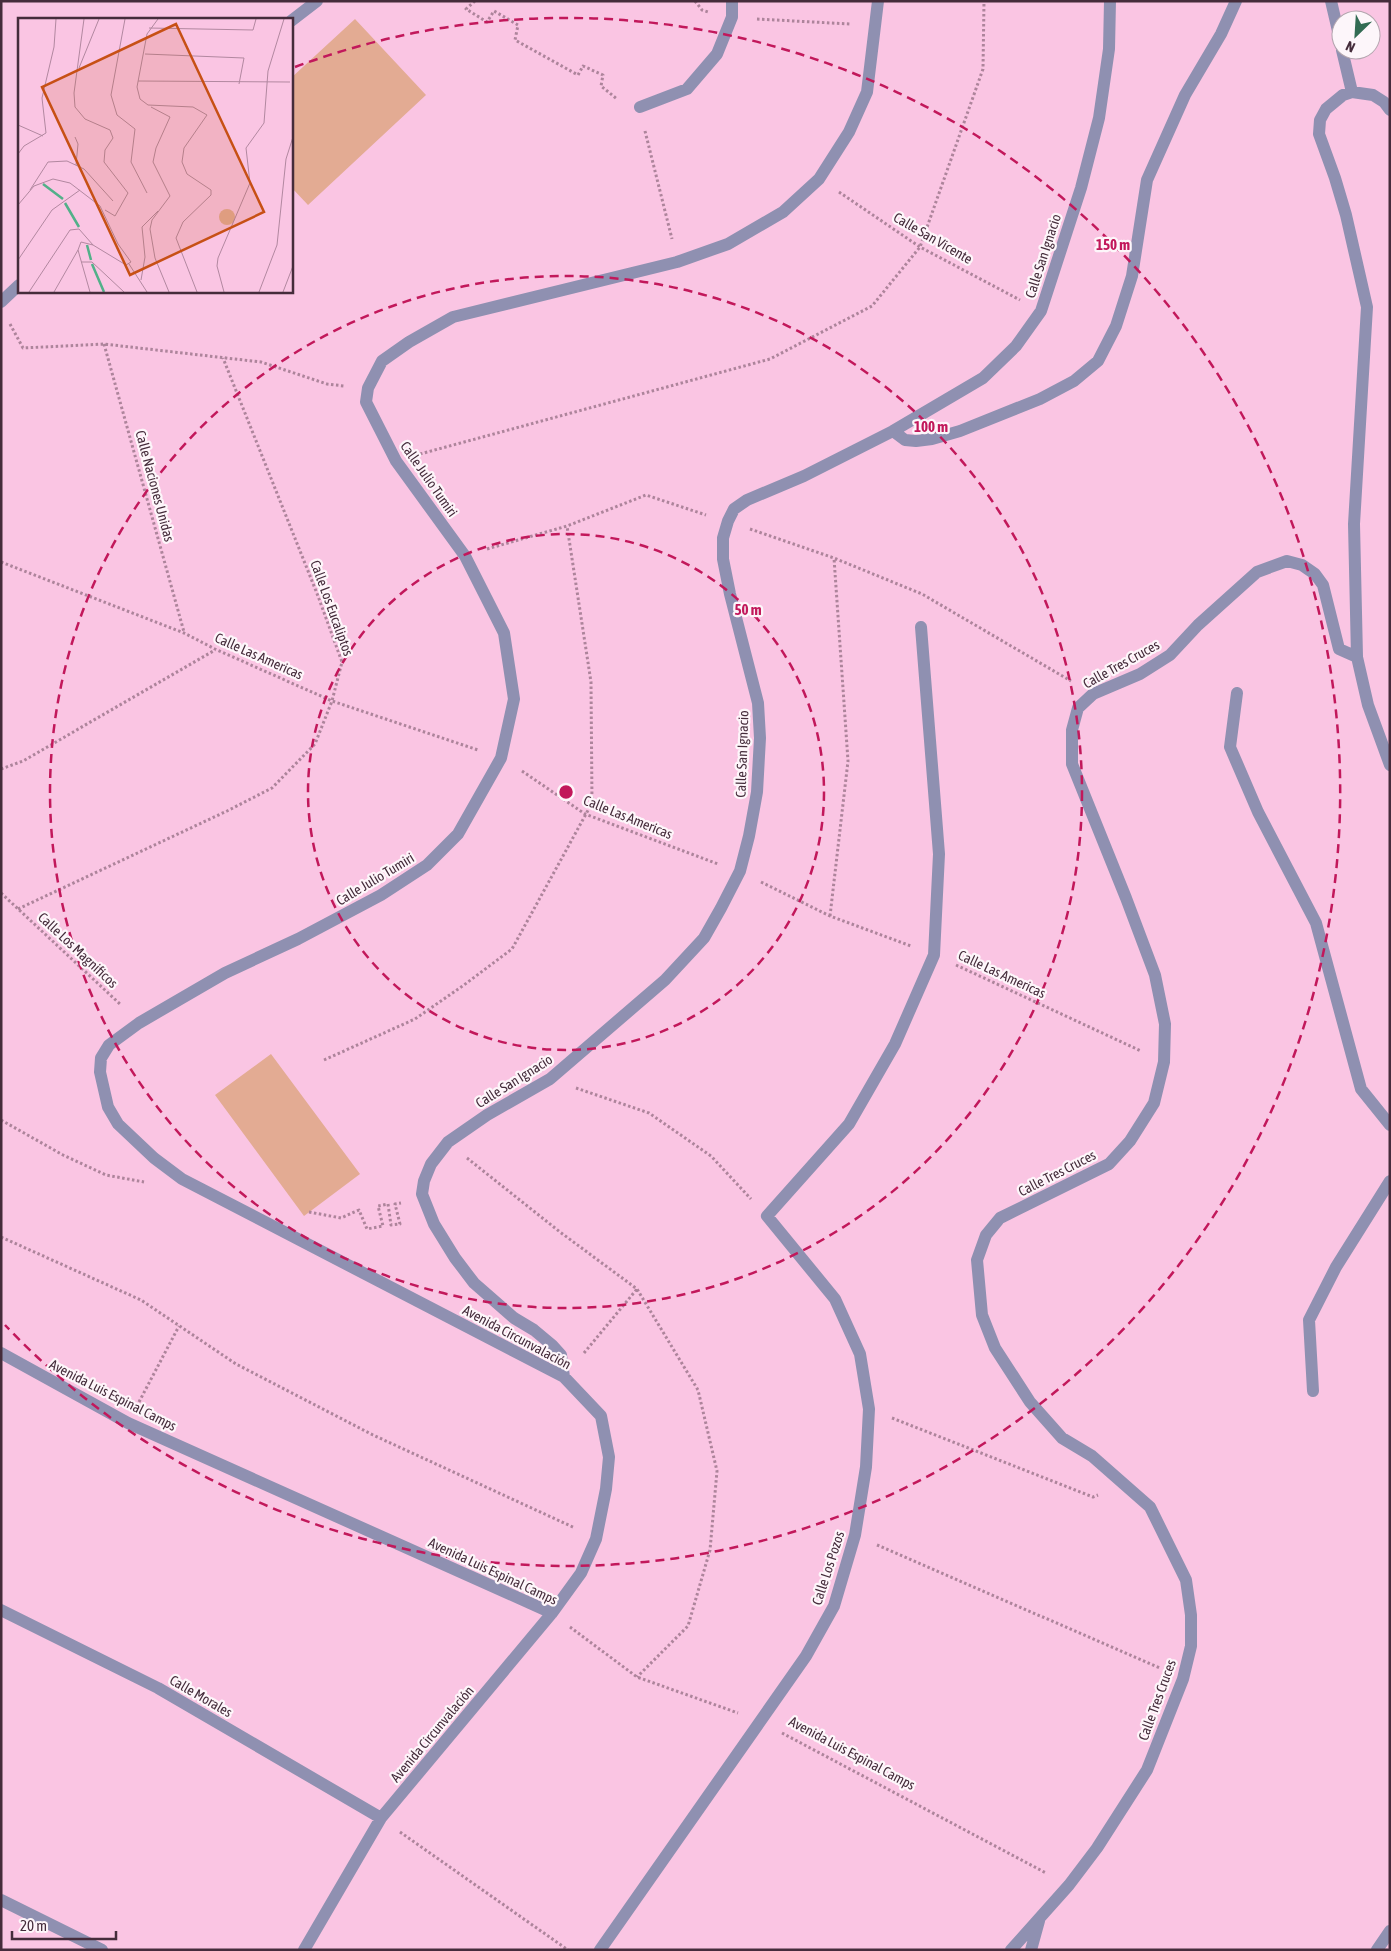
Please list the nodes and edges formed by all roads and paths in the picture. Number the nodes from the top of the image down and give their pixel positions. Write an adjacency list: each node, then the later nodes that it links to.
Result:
1 (317, 1): 10 (street)
2 (475, 1): 14 (path)
3 (695, 1): 9 (path)
4 (732, 1): 9 (street)
5 (878, 1): 11 (street)
6 (984, 1): 17 (path)
7 (1110, 1): 21 (street, Calle San Ignacio)
8 (1236, 1): 26 (street)
9 (732, 17): 11 (path); 14 (street)
10 (292, 20)
11 (876, 26): 16 (street)
12 (1344, 60): 13 (street)
13 (1352, 92): 15 (street); 36 (street)
14 (640, 107): 18 (path)
15 (1390, 110)
16 (819, 179): 17 (path, Calle San Vicente); 18 (street)
17 (920, 247): 21 (path, Calle San Vicente); 27 (path)
18 (677, 262): 25 (street)
19 (18, 285): 20 (street)
20 (1, 302)
21 (1041, 310): 26 (street, Calle San Ignacio)
22 (6, 316): 23 (path)
23 (104, 344): 24 (path); 34 (path, Calle Naciones Unidas)
24 (223, 358): 25 (path); 39 (path, Calle Los Eucaliptos)
25 (368, 388): 27 (street, Calle Julio Tumiri)
26 (893, 431): 28 (street, Calle San Ignacio)
27 (396, 461): 30 (street, Calle Julio Tumiri)
28 (728, 522): 29 (path); 31 (path); 44 (street, Calle San Ignacio)
29 (568, 526): 30 (path); 43 (path)
30 (465, 556): 40 (street, Calle Julio Tumiri)
31 (834, 558): 38 (path); 47 (path)
32 (1, 562): 34 (path, Calle Las Americas)
33 (921, 626): 48 (street)
34 (184, 633): 35 (path, Calle Las Americas)
35 (215, 649): 39 (path, Calle Las Americas); 42 (path)
36 (1357, 657): 38 (street, Calle Tres Cruces); 41 (street)
37 (1237, 693): 54 (street)
38 (1093, 694): 51 (street, Calle Tres Cruces)
39 (332, 701): 40 (path, Calle Las Americas); 46 (path, Calle Los Eucaliptos)
40 (501, 758): 43 (path, Calle Las Americas); 49 (street, Calle Julio Tumiri)
41 (1390, 765)
42 (1, 769)
43 (585, 814): 44 (path, Calle Las Americas); 50 (path)
44 (740, 871): 47 (path, Calle Las Americas); 52 (street, Calle San Ignacio)
45 (1, 893): 46 (path, Calle Los Magnificos)
46 (18, 909): 49 (path, Calle Los Magnificos)
47 (830, 916): 48 (path, Calle Las Americas)
48 (934, 955): 51 (path, Calle Las Americas); 60 (street)
49 (140, 1023): 56 (street, Calle Julio Tumiri)
50 (324, 1060)
51 (1164, 1062): 75 (street, Calle Tres Cruces)
52 (550, 1080): 55 (street, Calle San Ignacio); 60 (path)
53 (1, 1120): 56 (path)
54 (1390, 1125)
55 (448, 1142): 62 (path); 65 (street, Calle San Ignacio)
56 (182, 1179): 65 (street, Avenida Circunvalación)
57 (1390, 1181): 66 (street)
58 (406, 1209): 59 (path)
59 (308, 1212)
60 (767, 1216): 67 (street, Calle Los Pozos)
61 (1, 1237): 63 (path)
62 (637, 1290): 65 (path); 74 (path)
63 (180, 1326): 68 (path); 71 (path)
64 (1, 1353): 68 (street, Avenida Luis Espinal Camps)
65 (564, 1377): 71 (street, Avenida Circunvalación)
66 (1313, 1391)
67 (869, 1409): 69 (path); 70 (street, Calle Los Pozos)
68 (128, 1423): 73 (street, Avenida Luis Espinal Camps)
69 (1103, 1494)
70 (854, 1535): 75 (path); 76 (street, Calle Los Pozos)
71 (596, 1538): 73 (street, Avenida Circunvalación)
72 (1, 1610): 77 (street, Calle Morales)
73 (552, 1614): 74 (path, Avenida Luis Espinal Camps); 77 (street, Avenida Circunvalación)
74 (636, 1677): 76 (path, Avenida Luis Espinal Camps)
75 (1184, 1679): 78 (street, Calle Tres Cruces)
76 (759, 1721): 78 (path, Avenida Luis Espinal Camps); 85 (street, Calle Los Pozos)
77 (381, 1818): 83 (street, Avenida Circunvalación); 84 (path)
78 (1069, 1885): 80 (street, Calle Tres Cruces)
79 (1, 1900): 82 (street)
80 (1040, 1919): 86 (street); 87 (street, Calle Tres Cruces)
81 (1390, 1931): 88 (street)
82 (102, 1950)
83 (304, 1950)
84 (568, 1950)
85 (600, 1950)
86 (1011, 1950)
87 (1031, 1950)
88 (1377, 1950)

